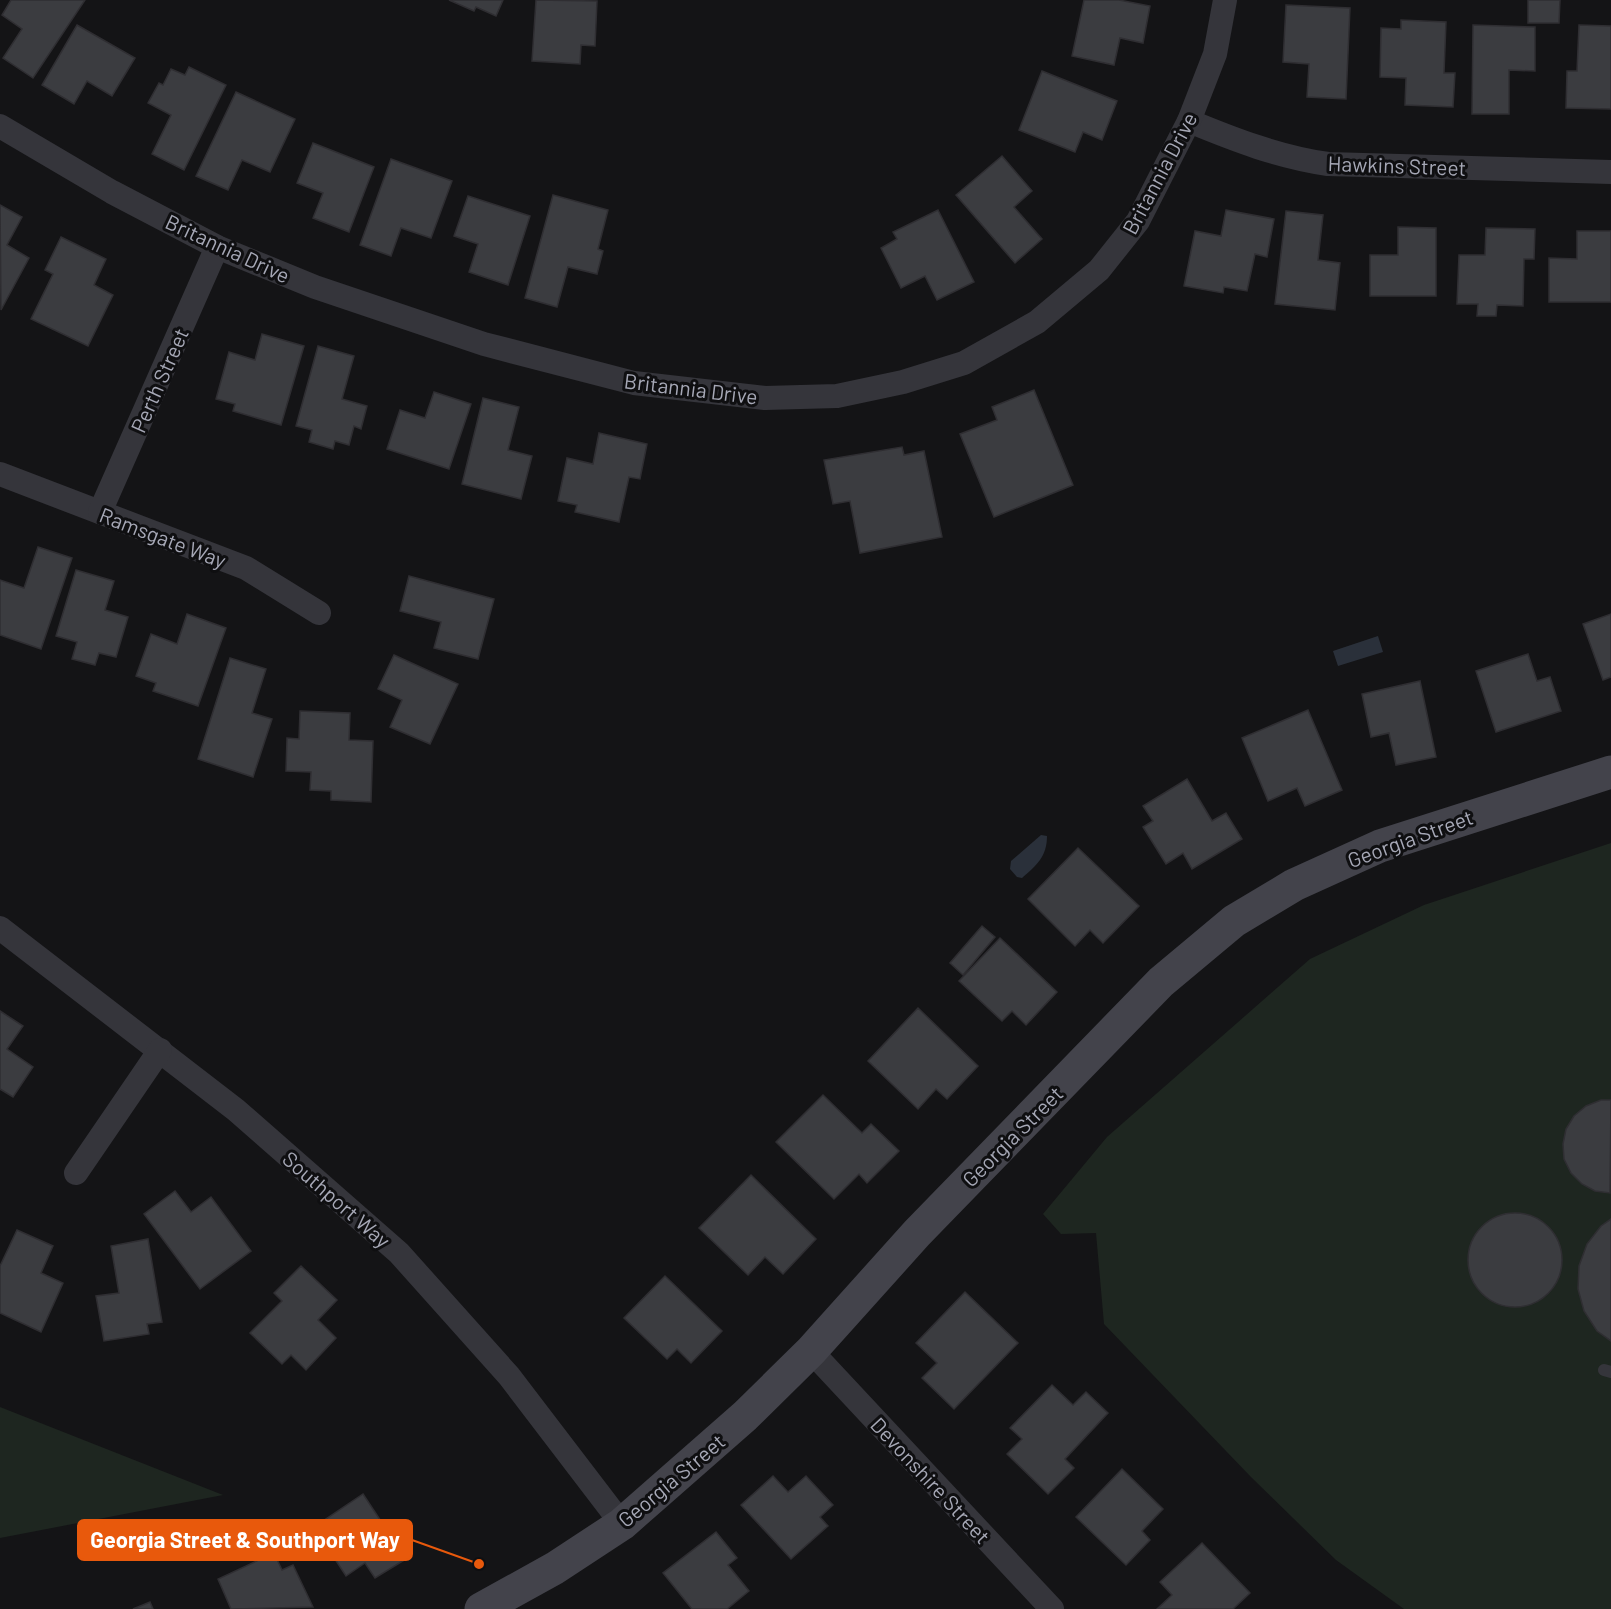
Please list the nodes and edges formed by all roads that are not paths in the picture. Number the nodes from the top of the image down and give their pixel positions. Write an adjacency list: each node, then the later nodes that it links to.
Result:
1 (1225, 0): 2 (street, Britannia Drive)
2 (1189, 121): 4 (street, Hawkins Street); 5 (street, Britannia Drive)
3 (0, 126): 5 (street, Britannia Drive)
4 (1611, 172)
5 (217, 247): 7 (street, Perth Street)
6 (0, 474): 7 (street, Ramsgate Way)
7 (100, 512): 8 (street, Ramsgate Way)
8 (319, 613)
9 (1611, 772): 13 (street, Georgia Street)
10 (0, 928): 11 (street, Southport Way)
11 (160, 1050): 12 (street); 14 (street, Southport Way)
12 (76, 1173)
13 (811, 1351): 14 (street, Georgia Street); 16 (street, Devonshire Street)
14 (622, 1524): 15 (street, Georgia Street)
15 (481, 1609)
16 (1052, 1609)

